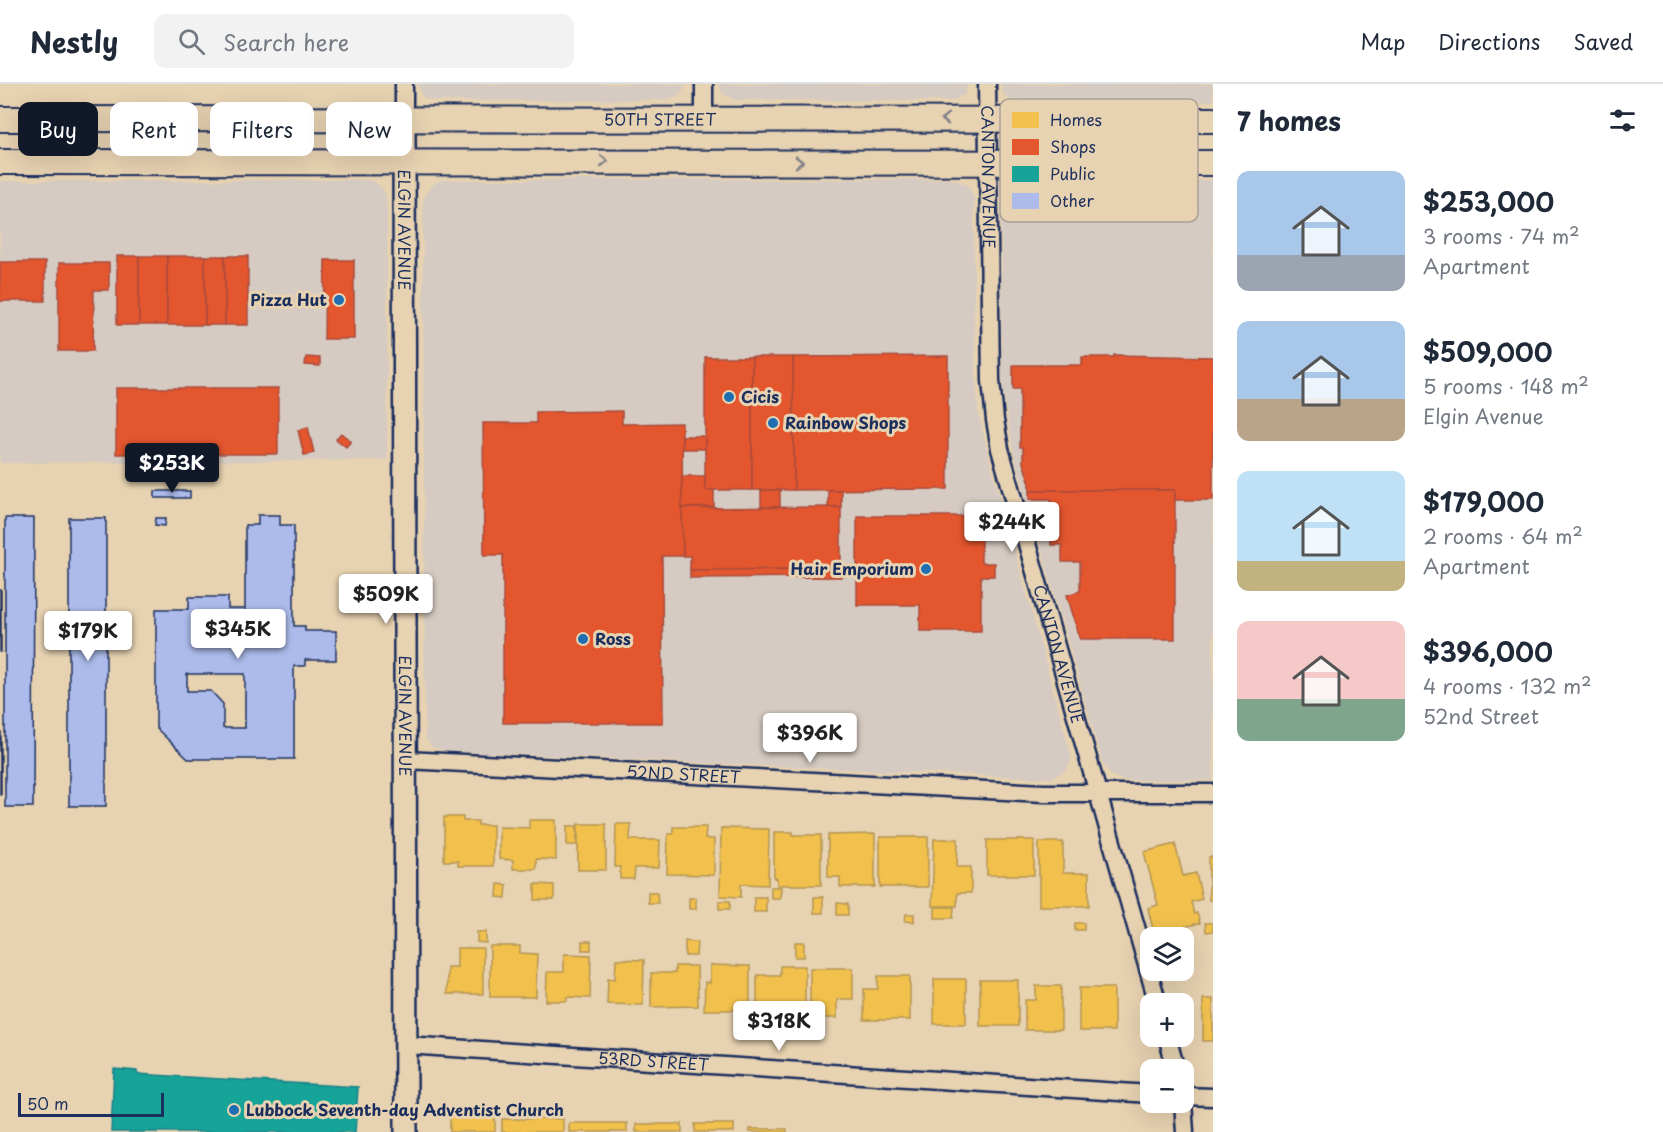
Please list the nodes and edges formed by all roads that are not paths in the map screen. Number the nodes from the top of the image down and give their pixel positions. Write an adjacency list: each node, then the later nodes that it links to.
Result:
1 (404, 84): 4 (street, ELGIN AVENUE)
2 (704, 84): 8 (street)
3 (987, 84): 9 (street, CANTON AVENUE)
4 (404, 102)
5 (326, 118): 7 (main road, 50TH STREET)
6 (412, 118): 8 (main road, 50TH STREET)
7 (0, 119)
8 (704, 119): 9 (main road, 50TH STREET, one-way to 8)
9 (987, 120): 10 (main road, 50TH STREET); 14 (street, CANTON AVENUE)
10 (1000, 120)
11 (404, 156): 12 (street, ELGIN AVENUE)
12 (404, 161): 13 (main road); 14 (main road, one-way to 14); 18 (street, ELGIN AVENUE)
13 (0, 162)
14 (988, 162): 15 (main road); 20 (street, CANTON AVENUE)
15 (1000, 162)
16 (1198, 163): 17 (main road)
17 (1213, 163)
18 (406, 760): 20 (street, 52ND STREET); 22 (street, ELGIN AVENUE)
19 (1213, 793): 20 (street, 52ND STREET)
20 (1098, 794): 21 (street, CANTON AVENUE)
21 (1155, 993)
22 (406, 1045): 23 (street, 53RD STREET); 27 (street, ELGIN AVENUE)
23 (1140, 1093)
24 (1194, 1096): 25 (street)
25 (1213, 1097)
26 (1184, 1113): 28 (street)
27 (406, 1132)
28 (1185, 1132)

